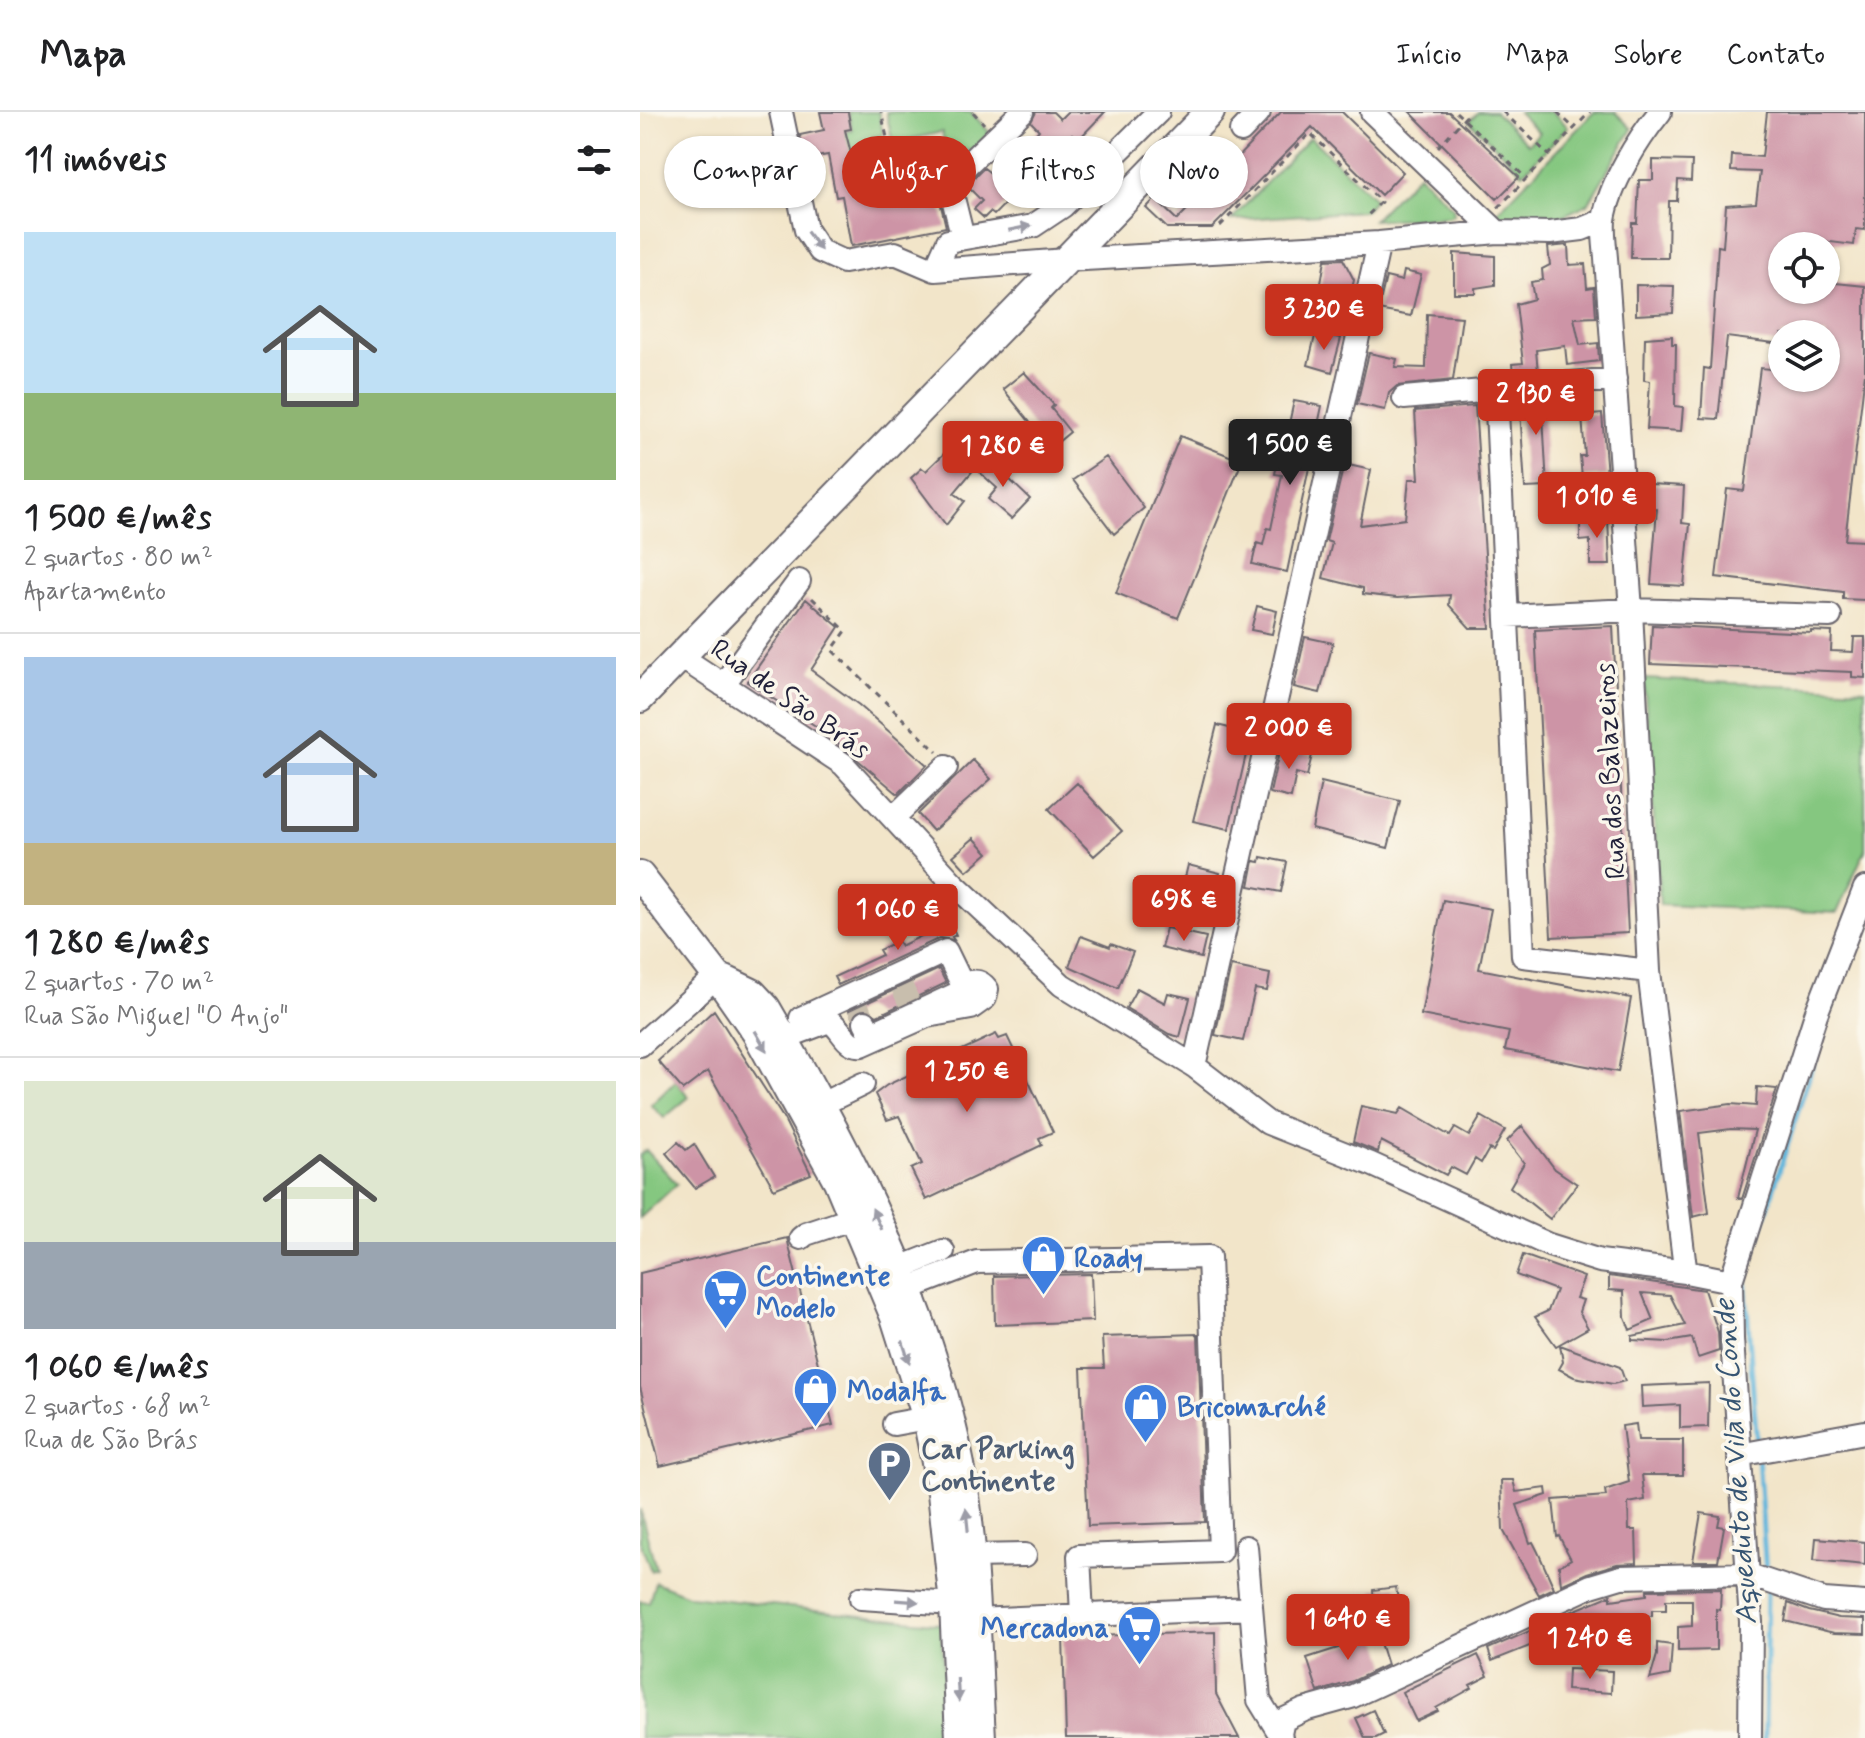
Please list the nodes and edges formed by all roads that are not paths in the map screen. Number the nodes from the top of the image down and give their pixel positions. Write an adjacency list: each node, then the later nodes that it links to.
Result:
1 (781, 112): 13 (street, one-way to 13)
2 (1022, 112): 11 (street)
3 (1158, 112): 11 (street, one-way to 3)
4 (1210, 112): 14 (main road)
5 (1259, 112): 8 (street)
6 (1372, 112): 10 (street)
7 (1649, 116): 9 (street)
8 (1241, 131)
9 (1604, 220): 10 (street); 16 (street, Rua dos Balazeiros)
10 (1496, 222): 12 (street)
11 (955, 239): 13 (street); 15 (street)
12 (1379, 243): 14 (street); 37 (street)
13 (895, 253): 15 (street)
14 (1066, 260): 15 (street); 23 (main road)
15 (935, 270)
16 (1615, 379): 17 (street); 20 (street, Rua dos Balazeiros)
17 (1496, 389): 18 (street); 21 (street)
18 (1404, 398)
19 (805, 589): 24 (street)
20 (1631, 610): 21 (street); 22 (street); 30 (street, Rua dos Balazeiros)
21 (1507, 616): 30 (street)
22 (1830, 616)
23 (681, 657): 24 (street, Rua de São Brás); 25 (main road)
24 (723, 685): 27 (street, Rua de São Brás)
25 (640, 698)
26 (944, 761): 27 (street)
27 (893, 818): 37 (street, Rua de São Brás)
28 (640, 876): 31 (main road)
29 (1865, 888): 45 (street)
30 (1649, 971): 43 (street, Rua dos Balazeiros)
31 (717, 976): 35 (main road); 36 (street); 40 (main road, one-way to 40)
32 (965, 990): 33 (street); 33 (street); 35 (street)
33 (905, 994): 34 (street); 34 (street)
34 (858, 1008): 35 (street)
35 (781, 1034): 39 (main road)
36 (640, 1045)
37 (1194, 1066): 43 (street, Rua de São Brás)
38 (863, 1084): 39 (street)
39 (820, 1105): 44 (main road, one-way to 39)
40 (854, 1218): 41 (street); 46 (main road, one-way to 46)
41 (801, 1238)
42 (943, 1251): 44 (street)
43 (1686, 1272): 45 (street)
44 (903, 1279): 52 (main road, one-way to 44); 58 (street)
45 (1731, 1281): 49 (street)
46 (927, 1418): 47 (street); 57 (main road)
47 (894, 1424)
48 (1865, 1432): 49 (street)
49 (1739, 1455): 53 (street)
50 (1246, 1547): 56 (street)
51 (1025, 1555): 52 (street)
52 (970, 1556): 57 (main road)
53 (1746, 1574): 55 (street); 59 (street); 62 (street)
54 (861, 1598): 57 (street, one-way to 57)
55 (1865, 1603)
56 (1251, 1608): 58 (street); 59 (street)
57 (964, 1612): 58 (street); 60 (main road, one-way to 60); 61 (main road)
58 (1082, 1615)
59 (1280, 1736)
60 (960, 1738)
61 (981, 1738)
62 (1750, 1738)

